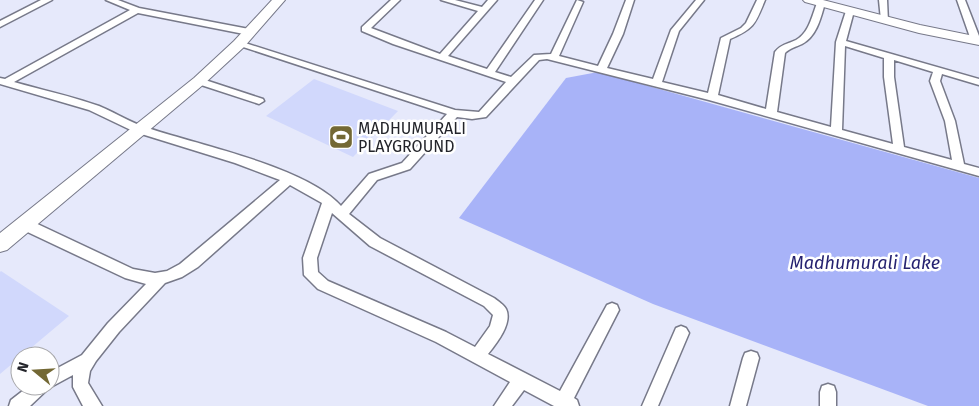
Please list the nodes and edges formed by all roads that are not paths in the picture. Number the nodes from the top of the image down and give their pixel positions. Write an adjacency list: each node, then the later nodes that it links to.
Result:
1 (48, 0): 20 (street)
2 (110, 0): 16 (street)
3 (279, 0): 21 (main road)
4 (396, 0): 25 (street)
5 (445, 0): 17 (street)
6 (493, 0): 17 (street)
7 (539, 0): 29 (street)
8 (630, 0): 27 (street)
9 (700, 0): 33 (street)
10 (761, 0): 35 (street)
11 (809, 0): 15 (street)
12 (883, 0): 19 (street)
13 (961, 0): 22 (street)
14 (579, 2): 26 (street)
15 (822, 4): 18 (street); 38 (street)
16 (138, 10): 21 (street); 32 (street)
17 (484, 10): 25 (street)
18 (850, 11): 19 (street); 23 (street)
19 (885, 20): 22 (street)
20 (0, 24)
21 (244, 38): 30 (main road); 37 (street)
22 (977, 40)
23 (840, 42): 24 (street); 40 (street)
24 (889, 55): 28 (street); 41 (street)
25 (442, 57): 29 (street)
26 (554, 57): 27 (street); 31 (street)
27 (602, 68): 33 (street)
28 (939, 69): 34 (street); 42 (street)
29 (490, 73): 31 (street)
30 (199, 81): 36 (street); 39 (main road)
31 (513, 81): 37 (street)
32 (2, 82): 39 (street)
33 (657, 82): 35 (street)
34 (979, 82)
35 (712, 97): 38 (street)
36 (259, 101)
37 (454, 113): 46 (street)
38 (771, 114): 40 (street)
39 (140, 130): 44 (street); 47 (main road)
40 (836, 132): 41 (street)
41 (899, 149): 42 (street)
42 (959, 166): 43 (street)
43 (979, 172)
44 (288, 180): 45 (street); 49 (street)
45 (329, 201): 46 (street); 52 (street)
46 (341, 215): 52 (street)
47 (24, 224): 48 (main road); 49 (street)
48 (0, 244)
49 (160, 279): 54 (street)
50 (612, 310): 58 (street)
51 (681, 333): 62 (street)
52 (477, 356): 56 (street)
53 (751, 358): 63 (street)
54 (87, 361): 55 (street); 60 (street)
55 (60, 374)
56 (521, 381): 58 (street); 61 (street)
57 (30, 396): 59 (street)
58 (567, 404)
59 (17, 406)
60 (94, 406)
61 (502, 406)
62 (650, 406)
63 (738, 406)

